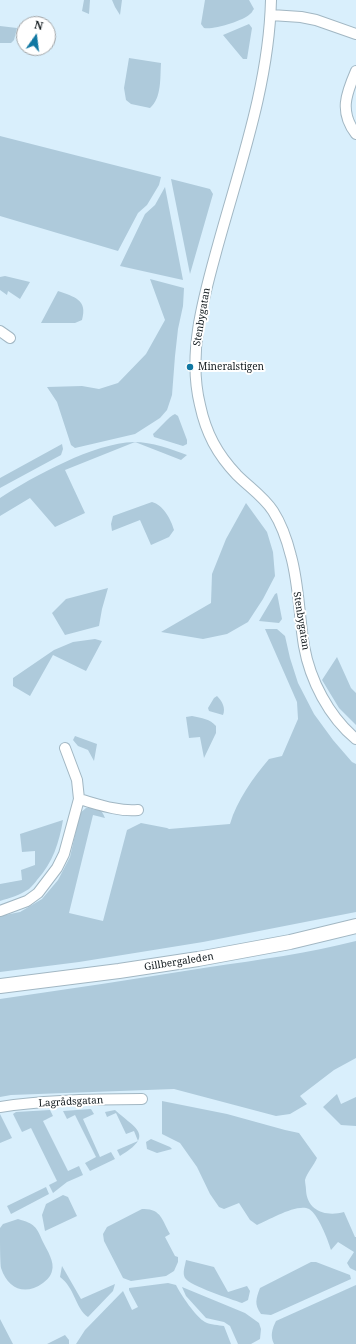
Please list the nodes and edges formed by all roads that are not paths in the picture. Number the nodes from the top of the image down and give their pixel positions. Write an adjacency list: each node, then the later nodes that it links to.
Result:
1 (271, 0): 2 (street, Stenbygatan)
2 (271, 15): 3 (street); 8 (street, Stenbygatan)
3 (356, 34)
4 (356, 71): 5 (street)
5 (356, 134)
6 (0, 331): 7 (street)
7 (10, 338)
8 (356, 739)
9 (65, 748): 10 (street)
10 (79, 799): 11 (street); 12 (street)
11 (138, 810)
12 (0, 911)
13 (356, 926): 14 (main road, Gillbergaleden)
14 (0, 986)
15 (142, 1099): 16 (street, Lagrådsgatan)
16 (0, 1107)

